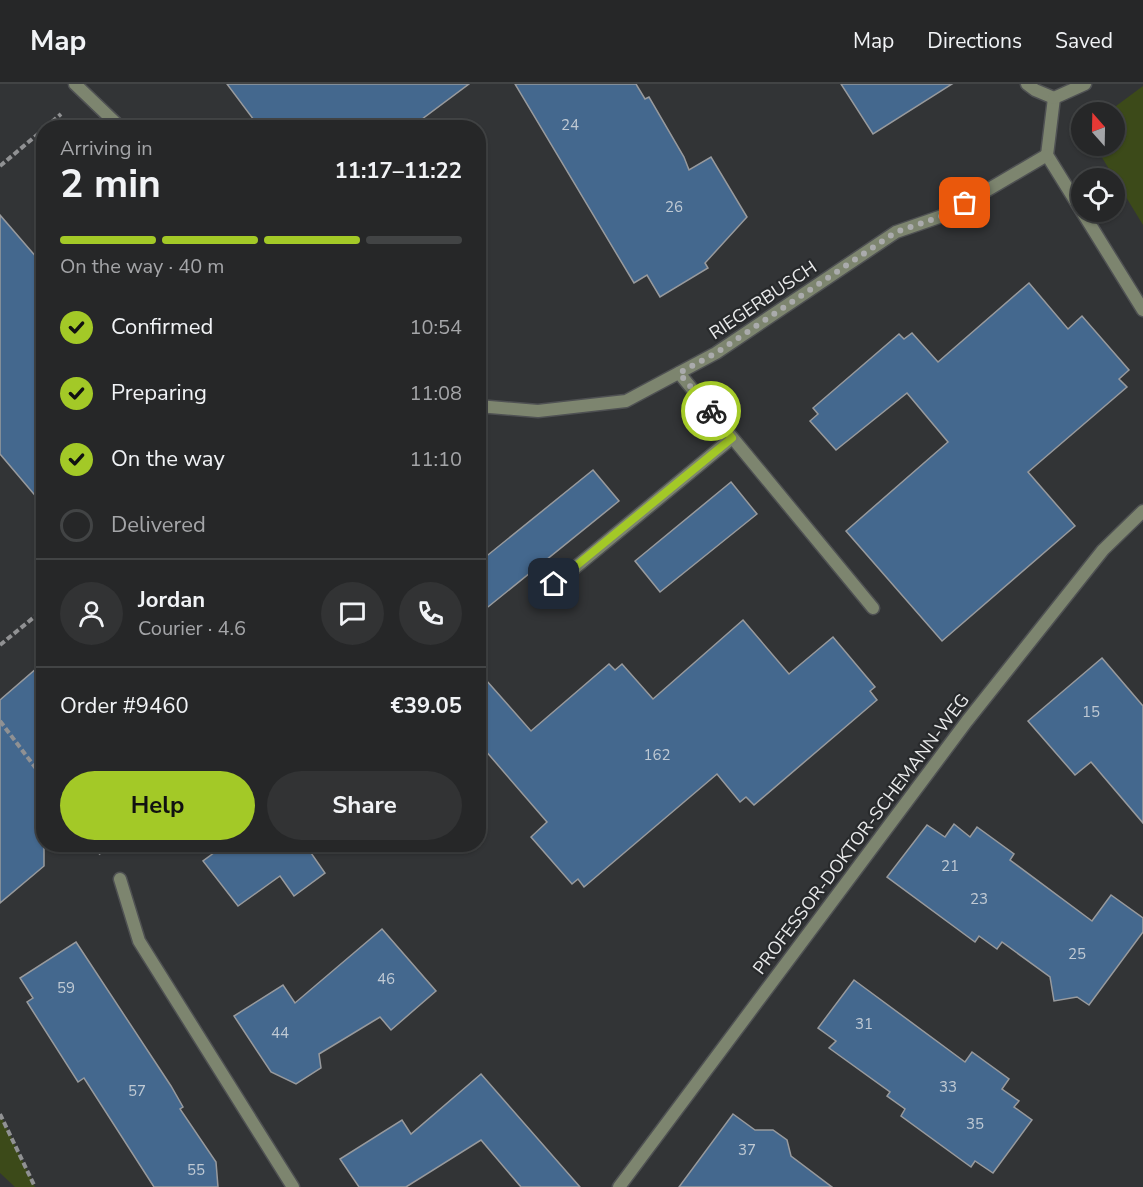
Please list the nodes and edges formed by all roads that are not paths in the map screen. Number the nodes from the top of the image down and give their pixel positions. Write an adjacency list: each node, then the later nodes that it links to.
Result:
1 (75, 84): 5 (street)
2 (1027, 84): 4 (street)
3 (1085, 84): 4 (street)
4 (1054, 98): 6 (street)
5 (113, 120)
6 (1047, 155): 7 (street); 8 (street, RIEGERBUSCH)
7 (1143, 310)
8 (679, 373): 9 (street, RIEGERBUSCH); 10 (street)
9 (486, 407)
10 (732, 438): 12 (street); 13 (street)
11 (1143, 511): 16 (street, PROFESSOR-DOKTOR-SCHEMANN-WEG)
12 (537, 599)
13 (873, 608)
14 (120, 879): 15 (street)
15 (293, 1187)
16 (619, 1187)

